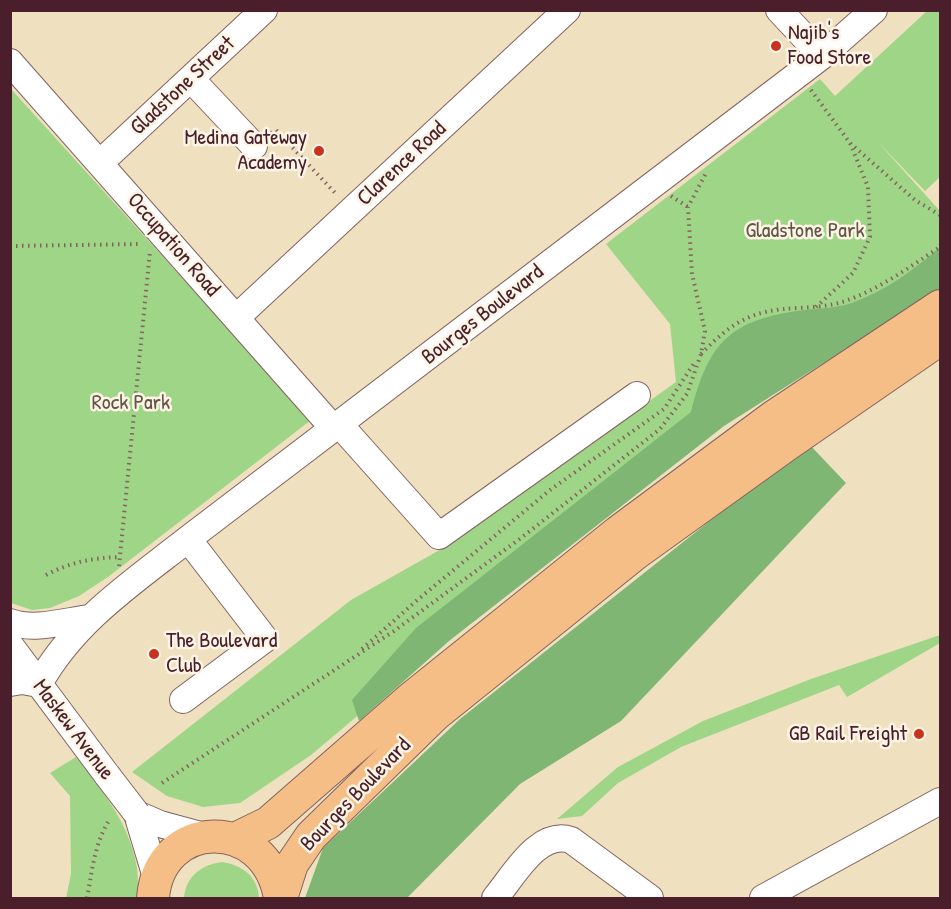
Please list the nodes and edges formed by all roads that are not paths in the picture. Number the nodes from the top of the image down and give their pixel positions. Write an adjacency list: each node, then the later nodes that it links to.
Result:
1 (264, 10): 7 (street, Gladstone Street)
2 (567, 10): 11 (street, Clarence Road)
3 (779, 10): 5 (street)
4 (874, 10): 5 (street, Bourges Boulevard)
5 (822, 56): 14 (street, Bourges Boulevard)
6 (10, 62): 9 (street, Occupation Road)
7 (191, 79): 8 (street); 9 (street, Gladstone Street)
8 (254, 146)
9 (101, 162): 11 (street, Occupation Road)
10 (940, 306): 24 (main road, Bourges Boulevard)
11 (237, 317): 14 (street, Occupation Road)
12 (940, 339): 26 (main road, Bourges Boulevard)
13 (637, 395): 14 (street, Occupation Road)
14 (337, 427): 15 (street, Bourges Boulevard)
15 (188, 539): 16 (street, Bourges Boulevard); 21 (street)
16 (90, 618): 17 (street); 20 (street, Bourges Boulevard)
17 (10, 622)
18 (10, 645): 20 (street, Maskew Avenue)
19 (10, 683): 20 (street)
20 (39, 684): 23 (street, Maskew Avenue, bridge)
21 (183, 700)
22 (940, 801): 29 (street)
23 (137, 814): 24 (street); 25 (street, Maskew Avenue)
24 (221, 838): 25 (main road, Bourges Boulevard); 26 (main road)
25 (155, 888)
26 (281, 898)
27 (495, 898): 28 (street)
28 (650, 898)
29 (763, 898)

